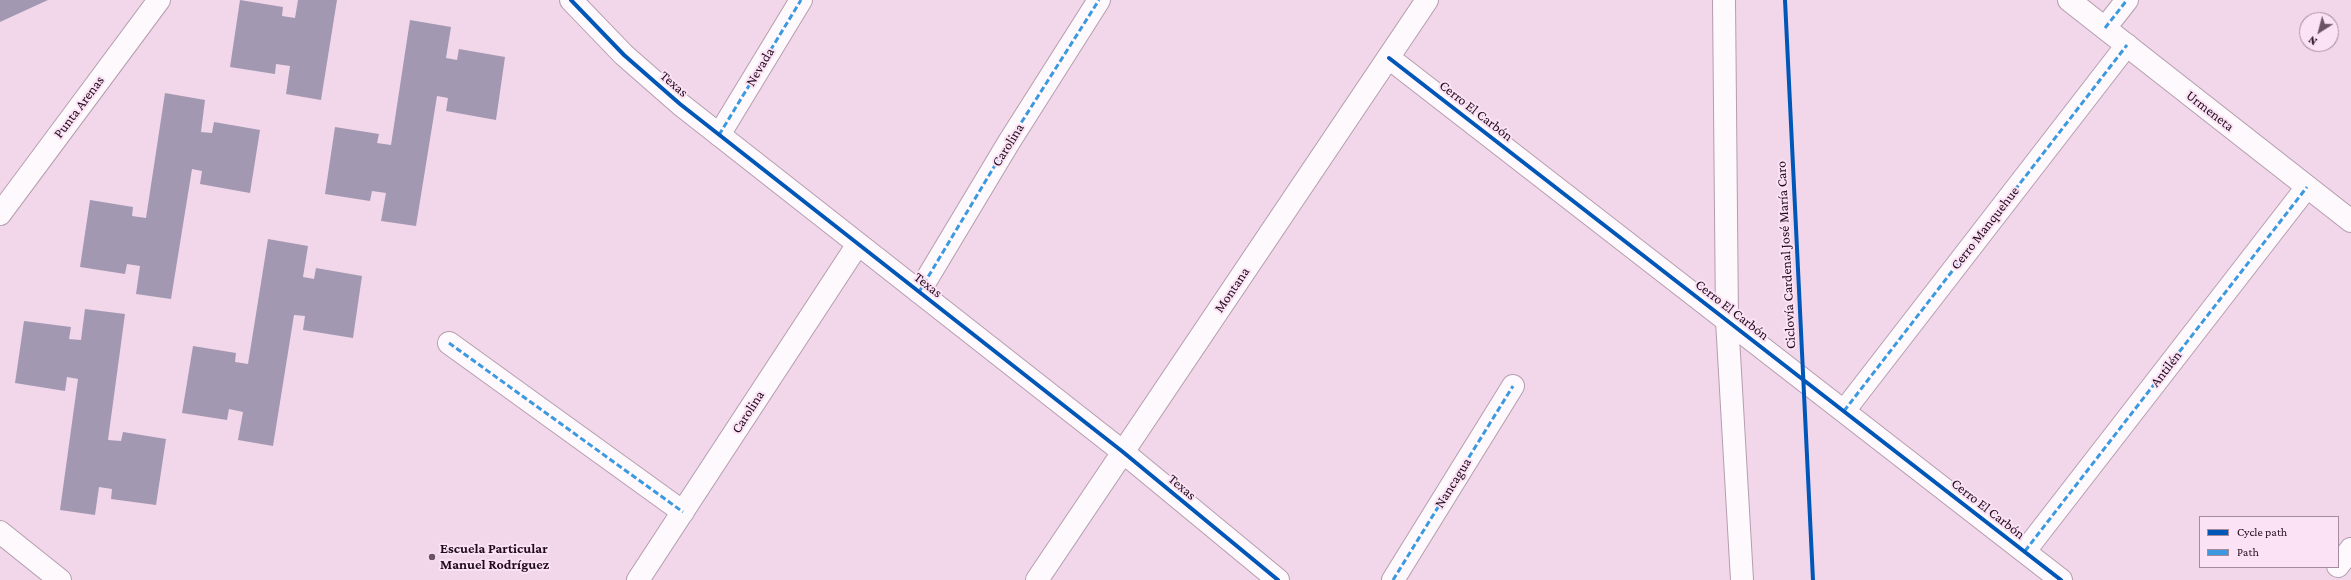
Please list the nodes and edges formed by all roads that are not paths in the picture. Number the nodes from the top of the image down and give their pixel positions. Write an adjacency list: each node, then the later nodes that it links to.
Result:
1 (159, 0): 14 (street, Punta Arenas)
2 (571, 0): 12 (street, Texas)
3 (801, 0): 12 (street, Nevada)
4 (1099, 0): 17 (street, Carolina)
5 (1427, 0): 11 (street, Montana)
6 (1724, 0): 18 (street)
7 (2069, 0): 9 (street, Urmeneta)
8 (2127, 0): 9 (street)
9 (2105, 28): 10 (street, Urmeneta)
10 (2127, 45): 13 (street, Urmeneta); 21 (street, Cerro Manquehue)
11 (1389, 58): 18 (street, Cerro El Carbón); 22 (street, Montana)
12 (719, 135): 16 (street, Texas)
13 (2307, 187): 15 (street, Urmeneta); 26 (street, Antilén)
14 (0, 214)
15 (2351, 222)
16 (858, 244): 17 (street, Texas); 23 (street, Carolina)
17 (919, 292): 22 (street, Texas)
18 (1727, 320): 21 (street, Cerro El Carbón); 34 (street)
19 (449, 343): 23 (street)
20 (1513, 386): 33 (street, Nancagua)
21 (1844, 410): 26 (street, Cerro El Carbón)
22 (1123, 452): 31 (street, Montana); 32 (street, Texas)
23 (683, 512): 30 (street, Carolina)
24 (0, 532): 29 (street)
25 (2351, 549): 27 (street)
26 (2025, 551): 35 (street, Cerro El Carbón)
27 (2339, 566)
28 (2337, 568): 36 (street)
29 (60, 580)
30 (638, 580)
31 (1037, 580)
32 (1278, 580)
33 (1393, 580)
34 (1742, 580)
35 (2061, 580)
36 (2328, 580)

